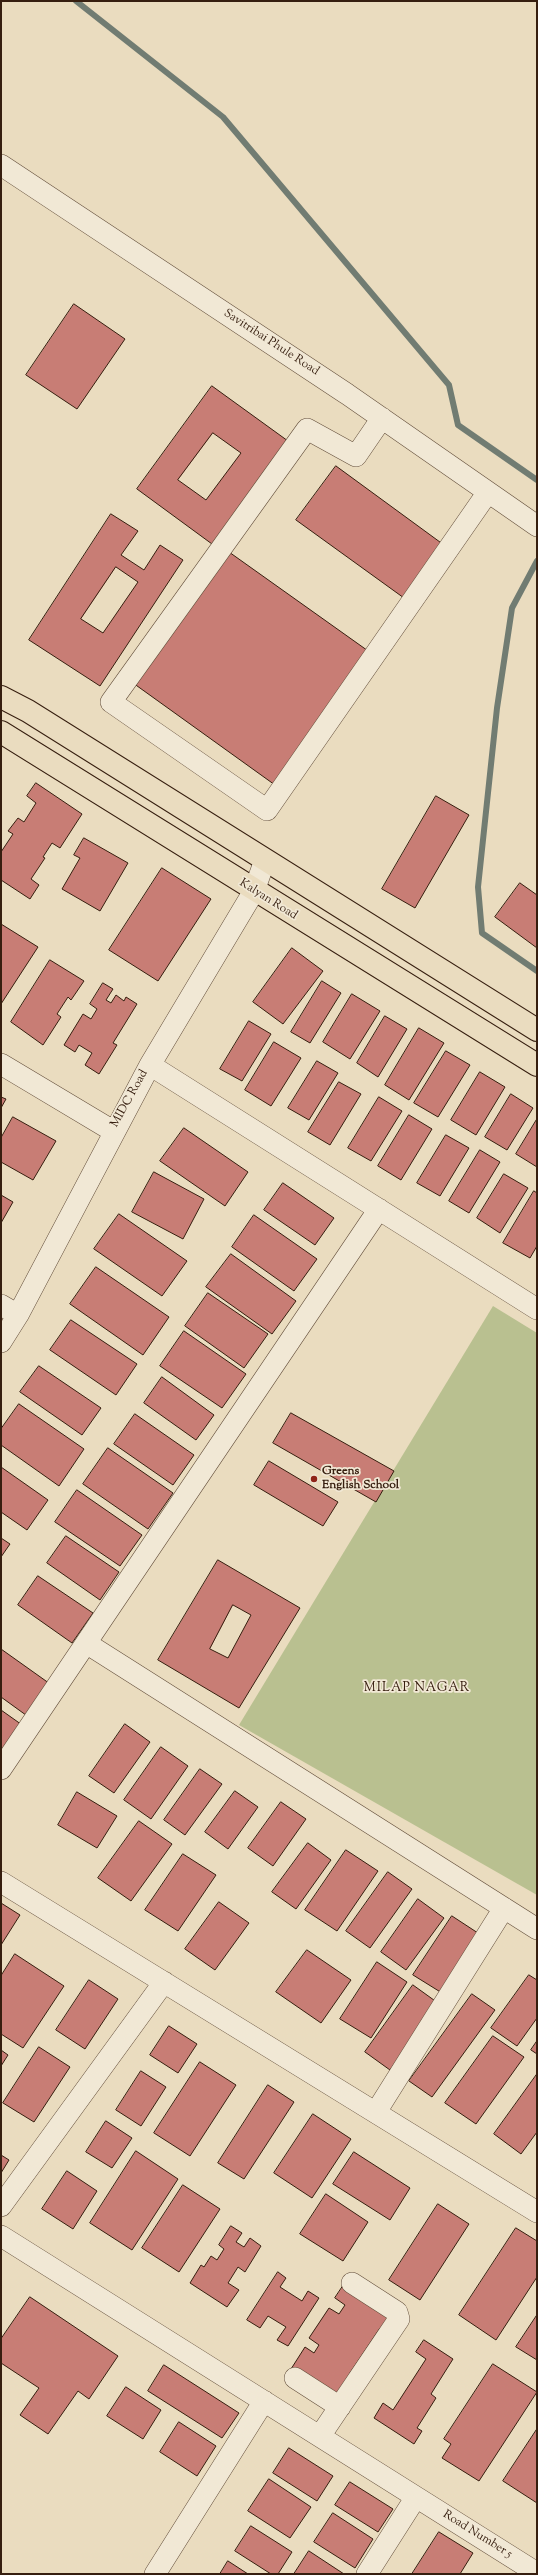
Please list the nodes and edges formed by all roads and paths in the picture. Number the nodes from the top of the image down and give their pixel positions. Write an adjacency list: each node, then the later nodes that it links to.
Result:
1 (1, 165): 2 (street, Savitribai Phule Road)
2 (382, 418): 3 (street, Savitribai Phule Road); 3 (street)
3 (488, 492): 4 (street, Savitribai Phule Road)
4 (537, 526)
5 (1, 697): 7 (main road)
6 (1, 732): 8 (main road, Kalyan Road)
7 (82, 745): 8 (main road); 9 (main road)
8 (63, 772): 10 (main road, Kalyan Road)
9 (265, 860): 10 (street, MIDC Road); 11 (main road)
10 (254, 891): 13 (street, MIDC Road); 14 (main road, Kalyan Road)
11 (537, 1030)
12 (1, 1064): 15 (street)
13 (150, 1065): 15 (street, MIDC Road); 16 (street)
14 (537, 1065)
15 (113, 1131): 18 (street, MIDC Road)
16 (379, 1209): 17 (street); 20 (street)
17 (537, 1309)
18 (9, 1310): 19 (street, MIDC Road)
19 (1, 1342)
20 (86, 1643): 21 (street); 23 (street)
21 (1, 1769)
22 (1, 1882): 25 (street)
23 (504, 1908): 24 (street); 26 (street)
24 (537, 1929)
25 (164, 1982): 26 (street); 27 (street)
26 (376, 2112): 28 (street)
27 (1, 2206)
28 (537, 2212)
29 (1, 2236): 32 (street, Road Number 5)
30 (352, 2283): 33 (street)
31 (295, 2378): 33 (street)
32 (264, 2402): 34 (street, Road Number 5); 37 (street)
33 (340, 2407): 34 (street)
34 (320, 2436): 35 (street, Road Number 5)
35 (416, 2497): 36 (street, Road Number 5); 38 (street)
36 (537, 2573)
37 (154, 2574)
38 (367, 2574)

